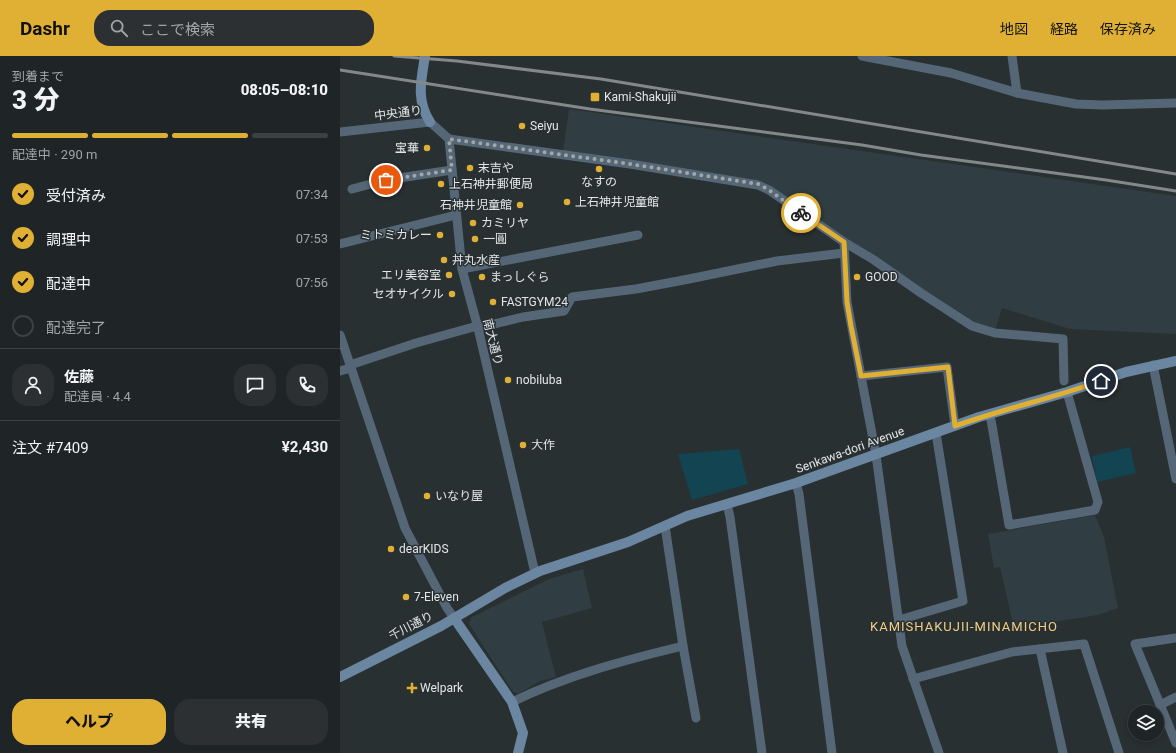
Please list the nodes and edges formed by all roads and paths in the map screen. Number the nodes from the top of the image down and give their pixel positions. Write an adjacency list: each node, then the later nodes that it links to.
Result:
1 (425, 56): 6 (main road, 中央通り)
2 (862, 56): 4 (street)
3 (1012, 56): 4 (street)
4 (1017, 93): 5 (street)
5 (1176, 103)
6 (430, 122): 7 (street, 中央通り); 8 (street)
7 (340, 132)
8 (449, 139): 9 (street, 南大通り); 13 (street)
9 (452, 170): 10 (street); 11 (street, 南大通り)
10 (352, 189)
11 (456, 215): 14 (street); 16 (street, 南大通り)
12 (638, 235): 16 (street)
13 (844, 242): 15 (street); 24 (street)
14 (340, 244)
15 (844, 253): 17 (street); 23 (street)
16 (462, 269): 17 (street, 南大通り)
17 (477, 327): 21 (street); 34 (street, 南大通り)
18 (340, 335): 21 (street)
19 (1176, 361): 20 (main road, Senkawa-dori Avenue)
20 (1153, 365): 25 (main road, Senkawa-dori Avenue); 30 (street)
21 (350, 366): 22 (street); 35 (street)
22 (340, 372)
23 (861, 376): 27 (street); 29 (street)
24 (1064, 381)
25 (1067, 392): 26 (main road, Senkawa-dori Avenue); 26 (street)
26 (990, 414): 27 (main road, Senkawa-dori Avenue)
27 (955, 426): 28 (main road, Senkawa-dori Avenue)
28 (936, 433): 29 (main road, Senkawa-dori Avenue); 36 (street)
29 (876, 455): 31 (main road, Senkawa-dori Avenue); 36 (street)
30 (1176, 480)
31 (796, 483): 32 (main road, Senkawa-dori Avenue); 50 (street)
32 (727, 504): 33 (main road, Senkawa-dori Avenue); 49 (street)
33 (665, 526): 34 (main road, Senkawa-dori Avenue); 38 (street)
34 (535, 573): 35 (main road, 千川通り)
35 (454, 618): 40 (main road, 千川通り); 43 (main road)
36 (899, 620): 41 (street)
37 (1176, 638): 44 (street)
38 (683, 646): 43 (street); 46 (street)
39 (1040, 649): 41 (street); 52 (street); 53 (street)
40 (340, 677)
41 (913, 679): 51 (street)
42 (1176, 697): 44 (street)
43 (512, 702): 48 (main road)
44 (1160, 705)
45 (1164, 714): 47 (street)
46 (696, 718)
47 (1176, 743)
48 (518, 753)
49 (762, 753)
50 (832, 753)
51 (939, 753)
52 (1062, 753)
53 (1119, 753)

